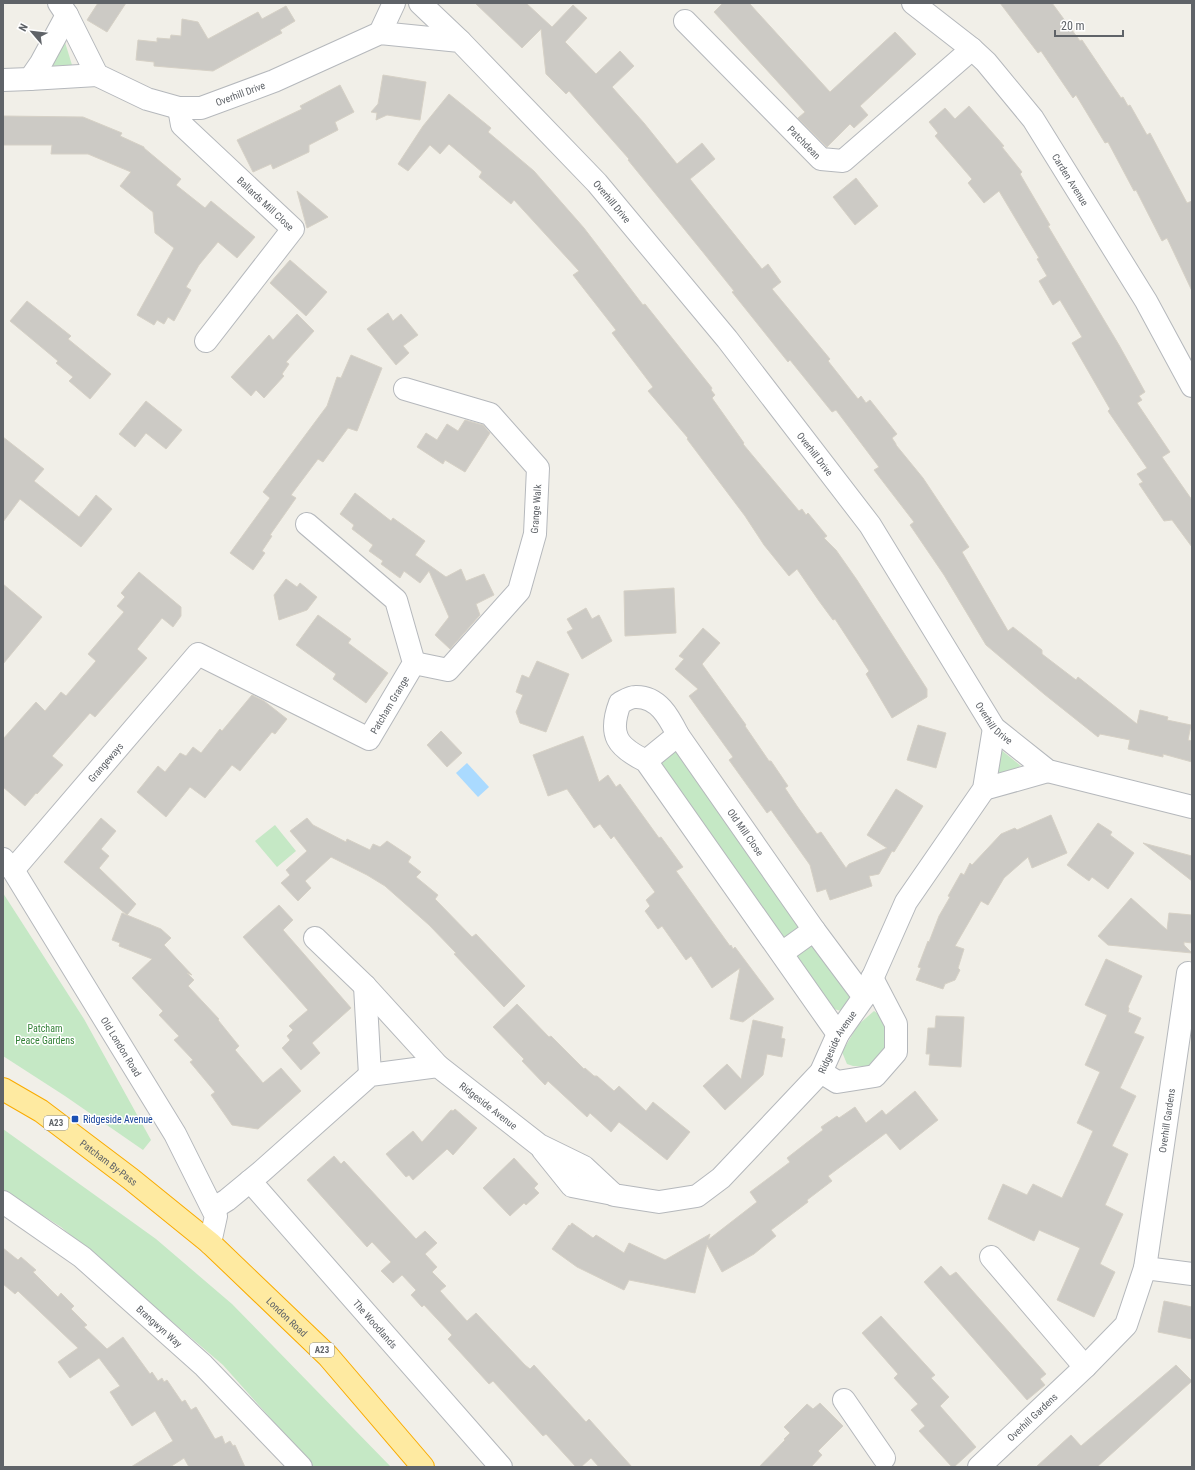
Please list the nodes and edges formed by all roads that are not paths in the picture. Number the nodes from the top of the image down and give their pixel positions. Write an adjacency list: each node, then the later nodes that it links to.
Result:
1 (394, 3): 6 (street)
2 (420, 3): 7 (street, Overhill Drive)
3 (913, 3): 8 (street, Carden Avenue)
4 (63, 9): 9 (street); 10 (street)
5 (685, 21): 8 (street, Patchdean)
6 (380, 33): 7 (street); 12 (street, Overhill Drive)
7 (460, 41): 19 (street, Overhill Drive)
8 (972, 49): 14 (street, Carden Avenue)
9 (97, 75): 10 (street, Overhill Drive); 12 (street, Overhill Drive)
10 (30, 79): 11 (street, Overhill Drive)
11 (3, 80)
12 (179, 108): 13 (street, Ballards Mill Close)
13 (206, 342)
14 (1192, 386)
15 (405, 389): 18 (street, Grange Walk)
16 (307, 524): 18 (street)
17 (198, 654): 18 (street, Patcham Grange); 25 (street, Grangeways)
18 (414, 663)
19 (994, 728): 22 (street, Overhill Drive); 23 (street, Ridgeside Avenue)
20 (678, 735): 21 (street); 21 (street, Old Mill Close); 26 (street, Old Mill Close)
21 (646, 761): 28 (street, Old Mill Close)
22 (1048, 771): 23 (street); 24 (street, Overhill Drive)
23 (984, 789): 31 (street, Ridgeside Avenue)
24 (1192, 807)
25 (8, 865): 39 (street, Old London Road)
26 (814, 930): 28 (street); 31 (street, Old Mill Close)
27 (315, 938): 30 (street, Ridgeside Avenue)
28 (782, 953): 32 (street, Old Mill Close)
29 (1188, 973): 42 (street, Overhill Gardens)
30 (366, 986): 33 (street, Ridgeside Avenue); 35 (street)
31 (868, 988): 32 (street, Ridgeside Avenue); 34 (street, Old Mill Close)
32 (838, 1034): 34 (street, Ridgeside Avenue)
33 (438, 1066): 34 (street, Ridgeside Avenue); 35 (street)
34 (822, 1072)
35 (370, 1075): 37 (street)
36 (3, 1089): 40 (highway, Patcham By-Pass / A23)
37 (250, 1181): 39 (street); 49 (street, The Woodlands)
38 (3, 1202): 47 (street, Brangwyn Way)
39 (214, 1208): 40 (street, Old London Road)
40 (210, 1243): 48 (highway, London Road / A23)
41 (991, 1257): 44 (street)
42 (1145, 1268): 43 (street); 44 (street, Overhill Gardens)
43 (1192, 1274)
44 (1085, 1368): 50 (street, Overhill Gardens)
45 (844, 1400): 46 (street)
46 (884, 1464)
47 (301, 1467)
48 (423, 1467)
49 (501, 1467)
50 (979, 1467)

